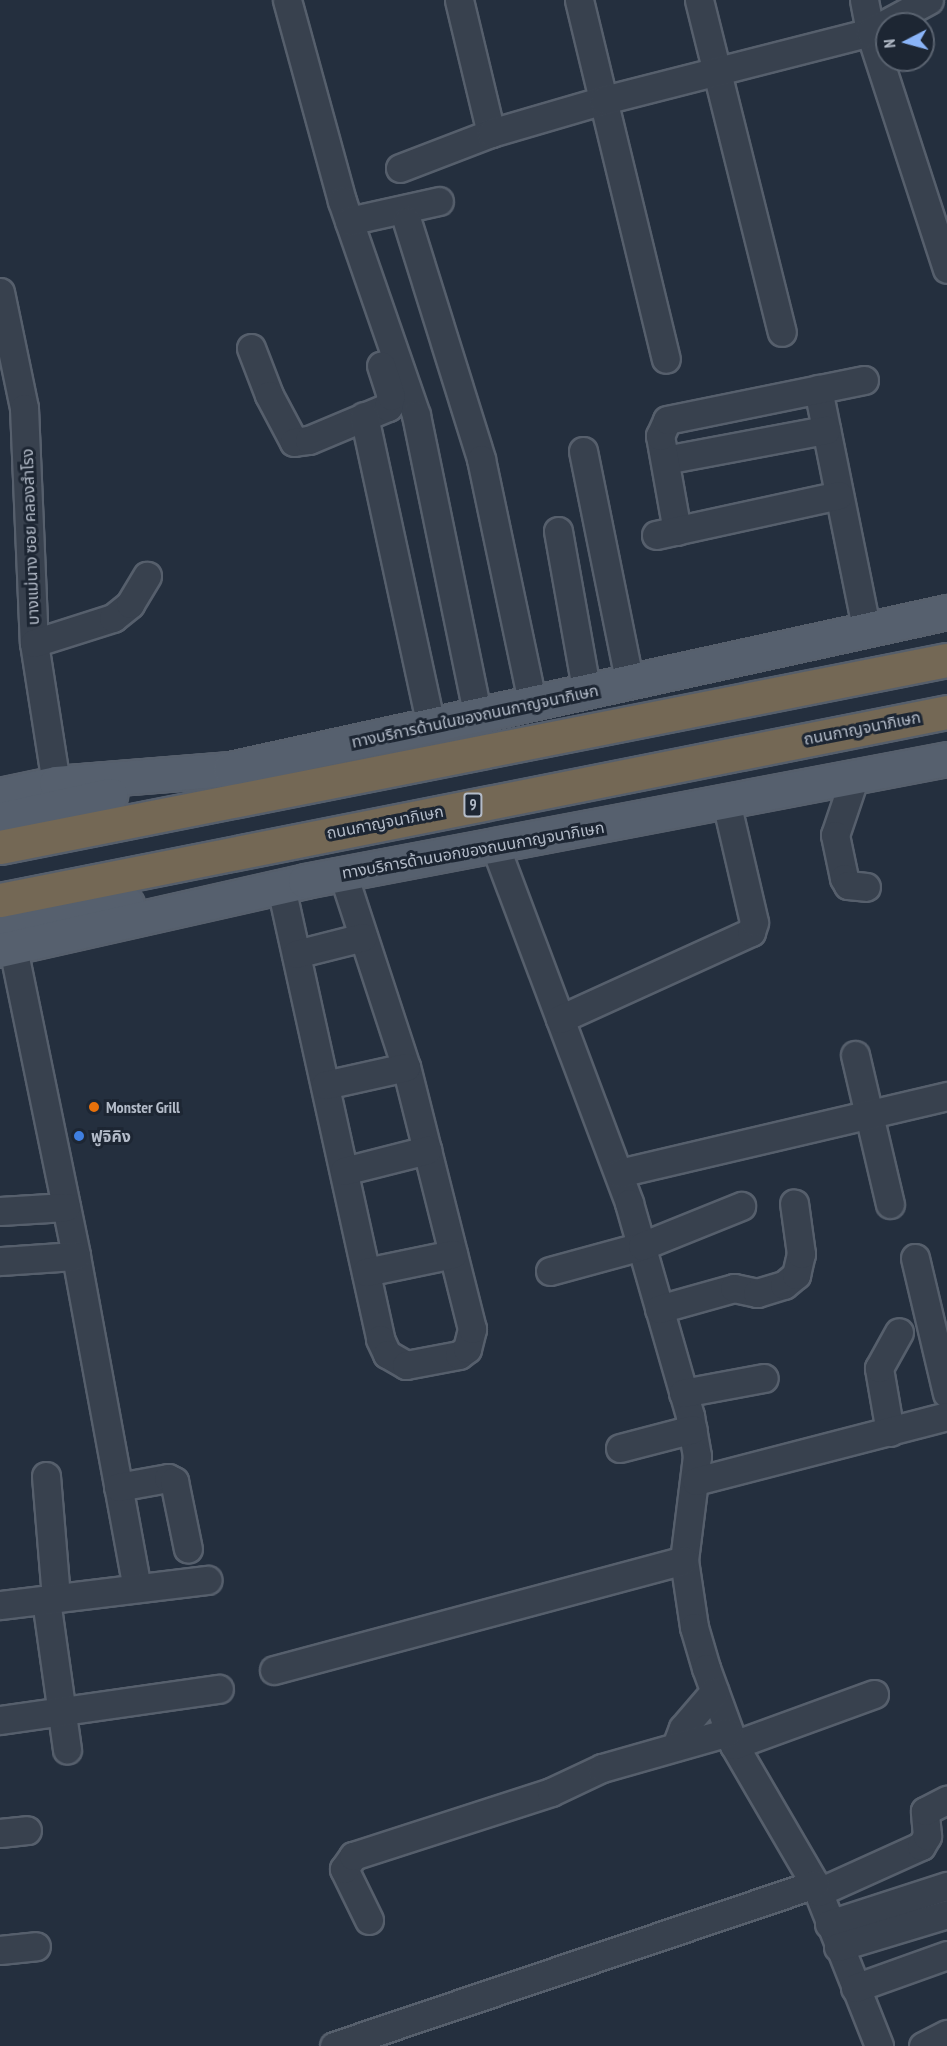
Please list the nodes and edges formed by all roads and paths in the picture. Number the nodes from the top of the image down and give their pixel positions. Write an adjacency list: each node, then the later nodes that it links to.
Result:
1 (286, 0): 13 (street)
2 (459, 0): 10 (street)
3 (579, 0): 9 (street)
4 (699, 0): 8 (street)
5 (864, 0): 7 (street)
6 (929, 0): 7 (street)
7 (870, 32): 8 (street); 15 (street)
8 (718, 72): 9 (street); 18 (street)
9 (604, 100): 10 (street); 20 (street)
10 (491, 133): 11 (street)
11 (400, 168)
12 (439, 201): 13 (street)
13 (349, 221): 38 (street)
14 (407, 221): 36 (street)
15 (947, 269)
16 (354, 288): 23 (street)
17 (0, 292): 32 (street, บางแม่นาง ซอย คลองสำโรง)
18 (782, 332)
19 (251, 348): 23 (street)
20 (666, 359)
21 (864, 380): 22 (street)
22 (818, 389): 24 (street); 26 (street)
23 (364, 416): 39 (street)
24 (826, 430): 26 (street); 27 (street)
25 (583, 452): 34 (street)
26 (665, 460): 27 (street)
27 (839, 495): 31 (street)
28 (558, 531): 35 (street)
29 (147, 576): 32 (street)
30 (947, 612): 31 (main road, ทางบริการด้านในของถนนกาญจนาภิเษก)
31 (867, 631): 34 (main road, ทางบริการด้านในของถนนกาญจนาภิเษก)
32 (34, 643): 43 (street, บางแม่นาง ซอย คลองสำโรง)
33 (947, 660): 47 (highway)
34 (630, 684): 35 (main road, ทางบริการด้านในของถนนกาญจนาภิเษก)
35 (587, 693): 36 (main road, ทางบริการด้านในของถนนกาญจนาภิเษก)
36 (533, 705): 38 (main road, ทางบริการด้านในของถนนกาญจนาภิเษก)
37 (947, 712): 51 (highway, ถนนกาญจนาภิเษก / 9)
38 (478, 716): 39 (main road, ทางบริการด้านในของถนนกาญจนาภิเษก)
39 (431, 725): 41 (main road, ทางบริการด้านในของถนนกาญจนาภิเษก)
40 (947, 759): 42 (main road, ทางบริการด้านนอกของถนนกาญจนาภิเษก)
41 (230, 769): 43 (main road, ทางบริการด้านในของถนนกาญจนาภิเษก); 44 (main road)
42 (854, 778): 45 (main road, ทางบริการด้านนอกของถนนกาญจนาภิเษก); 50 (street)
43 (56, 783): 44 (main road, ทางบริการด้านในของถนนกาญจนาภิเษก)
44 (0, 801)
45 (726, 802): 46 (main road, ทางบริการด้านนอกของถนนกาญจนาภิเษก); 55 (street)
46 (495, 846): 48 (main road, ทางบริการด้านนอกของถนนกาญจนาภิเษก); 55 (street)
47 (0, 848)
48 (343, 874): 49 (main road, ทางบริการด้านนอกของถนนกาญจนาภิเษก); 52 (street)
49 (293, 884): 53 (main road, ทางบริการด้านนอกของถนนกาญจนาภิเษก); 54 (street)
50 (866, 887)
51 (0, 900)
52 (363, 937): 54 (street); 57 (street)
53 (4, 941): 67 (street)
54 (296, 954): 58 (street)
55 (560, 1018): 63 (street)
56 (855, 1055): 60 (street)
57 (405, 1067): 58 (street); 61 (street)
58 (325, 1086): 62 (street)
59 (947, 1096): 60 (street)
60 (869, 1116): 63 (street); 65 (street)
61 (427, 1150): 62 (street); 70 (street)
62 (344, 1171): 75 (street)
63 (619, 1173): 69 (street)
64 (794, 1203): 76 (street)
65 (890, 1204)
66 (741, 1206): 69 (street)
67 (66, 1207): 68 (street); 71 (street)
68 (0, 1211)
69 (642, 1246): 74 (street); 76 (street)
70 (453, 1254): 75 (street); 75 (street)
71 (76, 1256): 73 (street); 87 (street)
72 (915, 1258): 80 (street)
73 (0, 1261)
74 (550, 1271)
75 (366, 1272)
76 (659, 1309): 79 (street)
77 (899, 1332): 83 (street)
78 (764, 1378): 79 (street)
79 (683, 1393): 82 (street)
80 (947, 1393)
81 (947, 1416): 83 (street)
82 (693, 1429): 84 (street); 86 (street)
83 (890, 1432): 86 (street)
84 (620, 1448)
85 (45, 1476): 92 (street)
86 (696, 1481): 89 (street)
87 (118, 1487): 88 (street); 91 (street)
88 (188, 1549)
89 (684, 1560): 94 (street); 96 (street)
90 (207, 1580): 91 (street)
91 (137, 1587): 92 (street)
92 (51, 1599): 93 (street); 98 (street)
93 (0, 1605)
94 (274, 1670)
95 (219, 1689): 98 (street)
96 (714, 1692): 100 (street); 101 (street)
97 (874, 1694): 100 (street)
98 (61, 1712): 99 (street); 102 (street)
99 (0, 1720)
100 (731, 1739): 101 (street); 107 (street)
101 (676, 1746): 109 (street)
102 (67, 1750)
103 (947, 1800): 107 (street)
104 (27, 1830): 105 (street)
105 (0, 1833)
106 (947, 1886): 110 (street)
107 (817, 1888): 110 (street); 116 (street)
108 (947, 1914): 110 (street)
109 (369, 1920)
110 (834, 1935): 114 (street)
111 (36, 1946): 112 (street)
112 (0, 1950)
113 (947, 1955): 114 (street)
114 (855, 1988): 117 (street)
115 (947, 2034): 118 (street)
116 (334, 2046)
117 (878, 2046)
118 (923, 2046)

